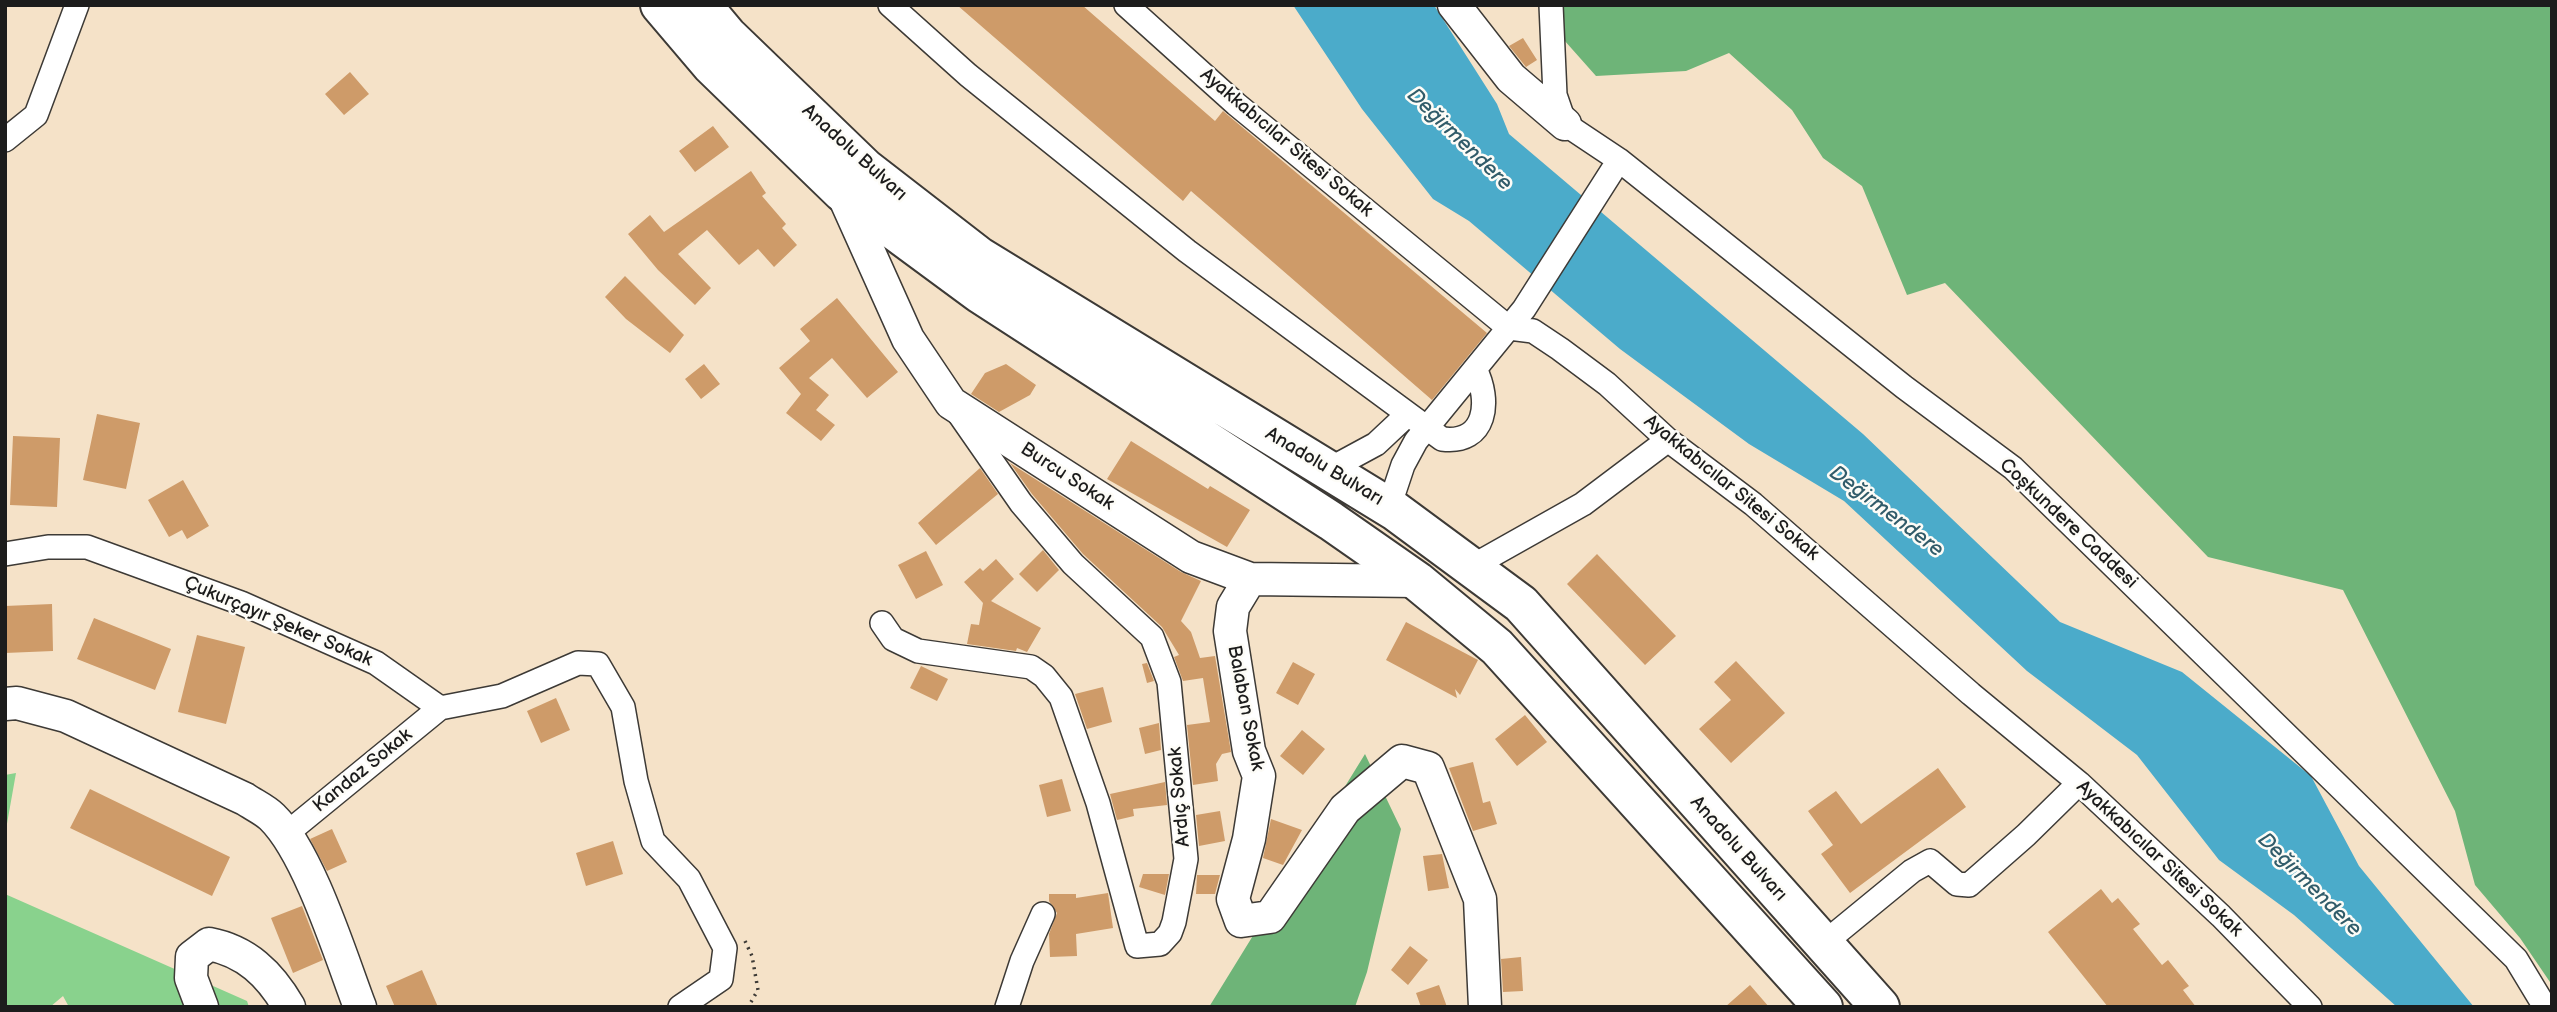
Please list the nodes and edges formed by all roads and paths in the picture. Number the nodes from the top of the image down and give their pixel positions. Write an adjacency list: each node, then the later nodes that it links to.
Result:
1 (76, 5): 9 (street)
2 (660, 5): 11 (highway, Anadolu Bulvarı)
3 (702, 5): 18 (highway, Anadolu Bulvarı)
4 (890, 5): 15 (street)
5 (1126, 5): 12 (street, Ayakkabıcılar Sitesi Sokak)
6 (1454, 5): 8 (street)
7 (1551, 5): 8 (street)
8 (1565, 124): 10 (street, Coşkundere Caddesi)
9 (5, 139)
10 (1616, 166): 12 (street); 40 (street, Coşkundere Caddesi)
11 (842, 192): 14 (street, Burcu Sokak); 23 (highway, Anadolu Bulvarı)
12 (1510, 328): 13 (street); 17 (street, Ayakkabıcılar Sitesi Sokak)
13 (1475, 369): 16 (street); 16 (street)
14 (951, 403): 22 (street, Burcu Sokak); 24 (street, Ardıç Sokak)
15 (1408, 414): 16 (street); 18 (street)
16 (1427, 428): 19 (street)
17 (1668, 440): 21 (street); 27 (street, Ayakkabıcılar Sitesi Sokak)
18 (1328, 470): 19 (highway, Anadolu Bulvarı)
19 (1389, 507): 21 (highway, Anadolu Bulvarı)
20 (5, 554): 26 (street, Çukurçayır Şeker Sokak)
21 (1471, 567): 30 (highway, Anadolu Bulvarı)
22 (1250, 579): 23 (street, Burcu Sokak); 36 (street, Balaban Sokak)
23 (1417, 580): 37 (highway, Anadolu Bulvarı)
24 (882, 623)
25 (5, 704): 28 (street)
26 (440, 708): 28 (street, Kandaz Sokak); 34 (street)
27 (2079, 783): 30 (street); 39 (street, Ayakkabıcılar Sitesi Sokak)
28 (286, 834): 33 (street)
29 (1043, 914): 35 (street)
30 (1823, 944): 38 (highway, Anadolu Bulvarı)
31 (202, 1007): 32 (street)
32 (289, 1007)
33 (360, 1007)
34 (680, 1007)
35 (1007, 1007)
36 (1485, 1007)
37 (1823, 1007)
38 (1880, 1007)
39 (2310, 1007)
40 (2545, 1007)

